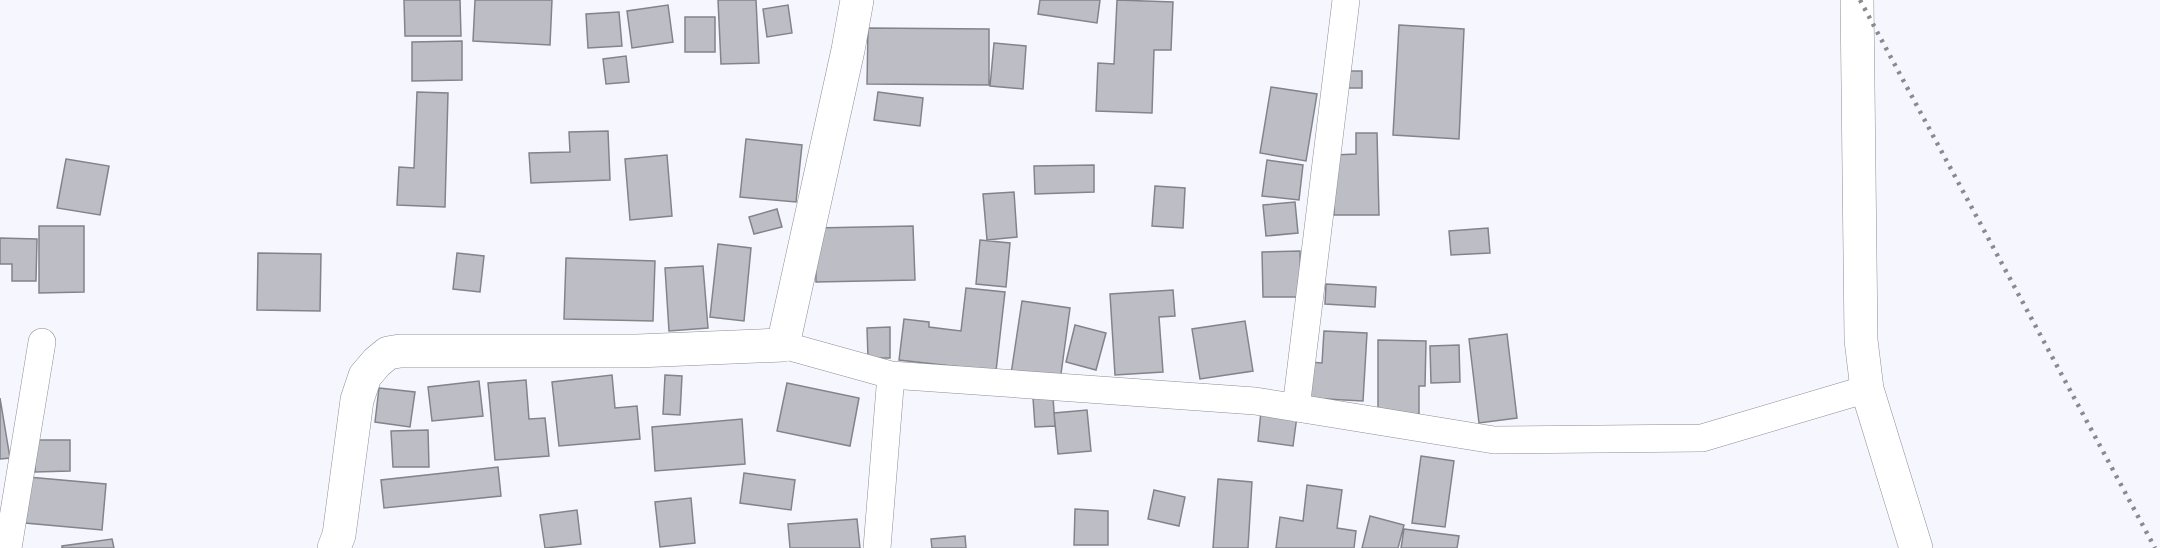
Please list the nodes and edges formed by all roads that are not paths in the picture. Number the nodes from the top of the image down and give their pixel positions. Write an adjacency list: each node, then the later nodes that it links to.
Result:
1 (857, 0): 5 (street)
2 (1346, 0): 8 (street)
3 (1857, 0): 7 (street)
4 (42, 342): 9 (street)
5 (783, 345): 6 (street); 10 (street)
6 (891, 375): 8 (street); 11 (street)
7 (1867, 389): 8 (street); 12 (street)
8 (1296, 408)
9 (8, 548)
10 (334, 548)
11 (877, 548)
12 (1916, 548)

